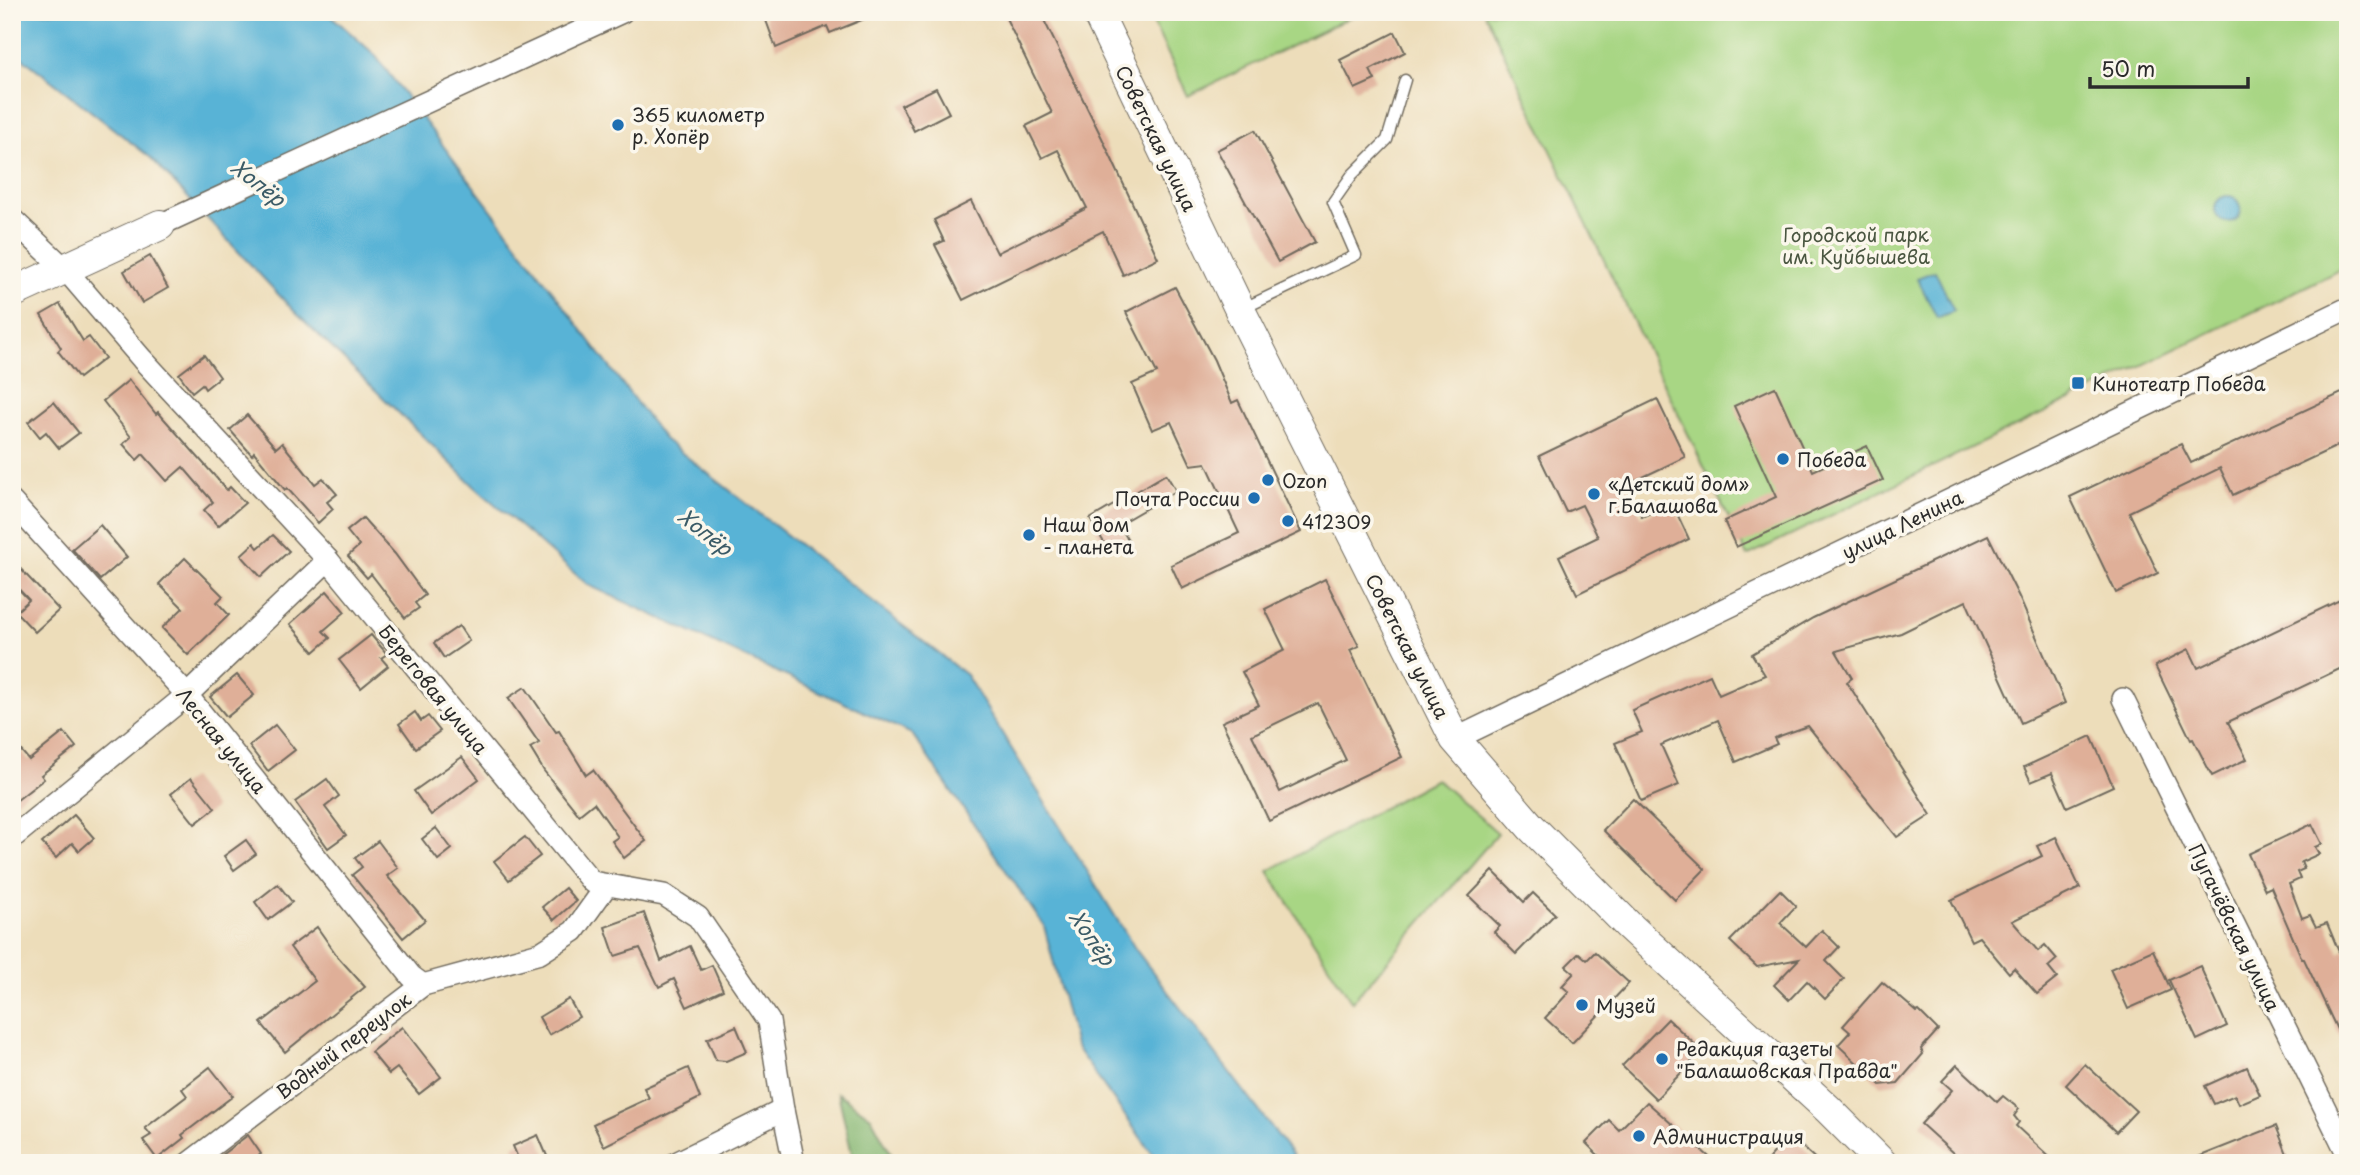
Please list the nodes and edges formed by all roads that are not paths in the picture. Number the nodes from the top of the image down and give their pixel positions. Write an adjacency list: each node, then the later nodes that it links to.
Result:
1 (622, 12): 5 (street)
2 (1097, 12): 9 (street, Советская улица)
3 (1405, 80): 9 (lane)
4 (12, 219): 6 (street, Береговая улица)
5 (160, 225): 6 (street)
6 (65, 269): 7 (street); 11 (street, Береговая улица)
7 (12, 293)
8 (2348, 308): 14 (street, улица Ленина)
9 (1240, 310): 14 (street, Советская улица)
10 (12, 502): 12 (street, Лесная улица)
11 (328, 560): 12 (street); 16 (street, Береговая улица)
12 (187, 695): 15 (street); 17 (street, Лесная улица)
13 (2123, 699): 19 (street, Пугачёвская улица)
14 (1455, 739): 23 (street, Советская улица)
15 (12, 838)
16 (607, 885): 17 (street, Водный переулок); 18 (street, Береговая улица)
17 (423, 985): 20 (street, Водный переулок)
18 (783, 1110): 21 (street); 22 (street, Береговая улица)
19 (2348, 1155)
20 (190, 1163)
21 (676, 1163)
22 (794, 1163)
23 (1882, 1163)

